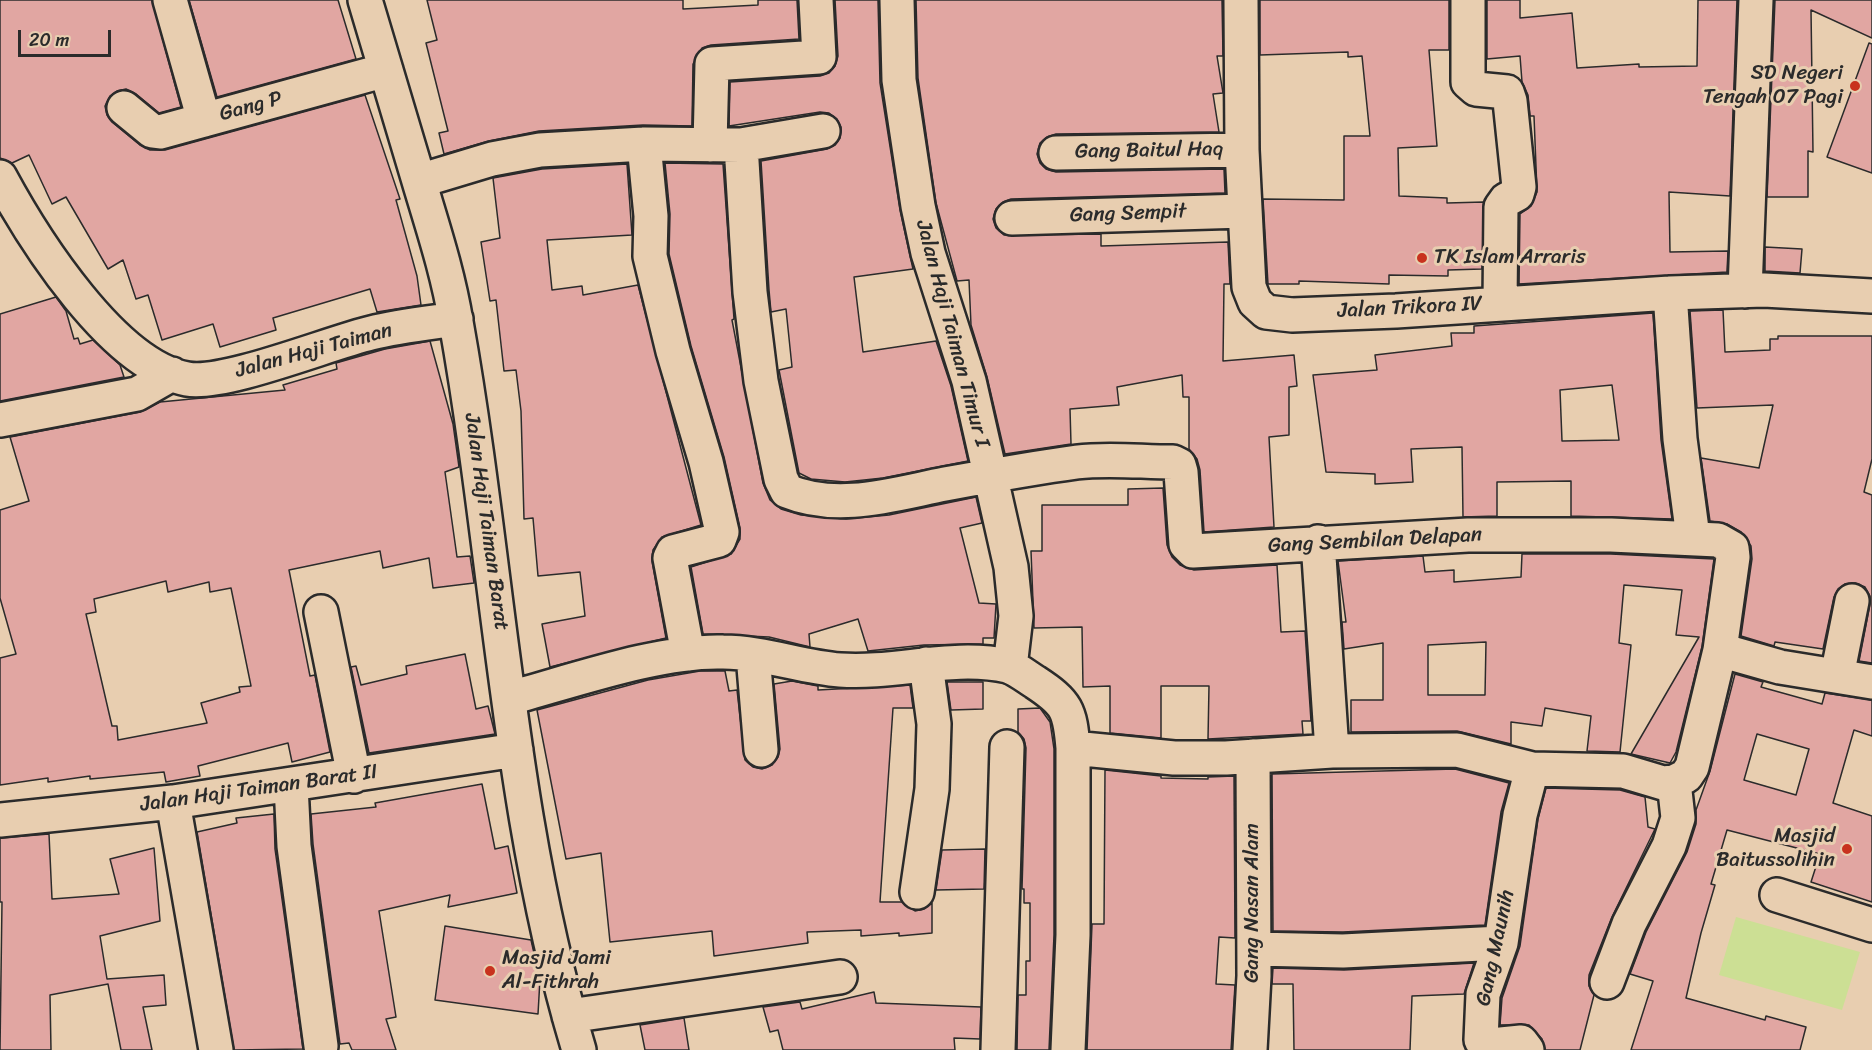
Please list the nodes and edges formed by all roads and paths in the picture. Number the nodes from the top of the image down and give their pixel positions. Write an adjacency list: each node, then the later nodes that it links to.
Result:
1 (170, 0): 10 (street)
2 (365, 0): 8 (street, Jalan Haji Taiman Barat)
3 (816, 0): 13 (street)
4 (897, 0): 27 (street, Jalan Haji Taiman Timur I)
5 (1241, 0): 14 (street, Jalan Trikora IV)
6 (1468, 0): 23 (street)
7 (1756, 0): 20 (street)
8 (386, 70): 10 (street, Gang P); 17 (street, Jalan Haji Taiman Barat)
9 (124, 108): 10 (street, Gang P)
10 (204, 120)
11 (823, 131): 13 (street)
12 (644, 144): 13 (street); 17 (street); 33 (street)
13 (726, 145): 27 (street)
14 (1242, 150): 15 (street, Gang Baitul Haq); 18 (street, Jalan Trikora IV)
15 (1056, 153)
16 (0, 177): 25 (street, Jalan Haji Taiman)
17 (419, 181): 24 (street, Jalan Haji Taiman Barat)
18 (1245, 211): 19 (street, Gang Sempit); 23 (street, Jalan Trikora IV)
19 (1012, 218)
20 (1745, 291): 21 (street, Jalan Trikora IV); 22 (street, Jalan Trikora IV)
21 (1670, 293): 23 (street, Jalan Trikora IV); 28 (street)
22 (1872, 296)
23 (1500, 303)
24 (456, 319): 25 (street, Jalan Haji Taiman); 39 (street, Jalan Haji Taiman Barat)
25 (172, 374): 26 (street)
26 (0, 420)
27 (990, 476): 29 (street, Gang Sembilan Delapan); 36 (street, Jalan Haji Taiman Timur I)
28 (1693, 537): 29 (street, Gang Sembilan Delapan); 32 (street, Gang Sembilan Delapan)
29 (1318, 543): 44 (street)
30 (1852, 601): 37 (street)
31 (321, 612): 47 (street)
32 (1720, 650): 37 (street); 48 (street)
33 (688, 654): 34 (street); 39 (street)
34 (753, 655): 35 (street); 43 (street)
35 (926, 664): 36 (street); 52 (street)
36 (1010, 667): 41 (street)
37 (1837, 676): 38 (street)
38 (1872, 682)
39 (510, 698): 42 (street, Jalan Haji Taiman Barat)
40 (1007, 747): 63 (street)
41 (1073, 748): 45 (street); 64 (street)
42 (516, 750): 47 (street, Jalan Haji Taiman Barat II); 59 (street, Jalan Haji Taiman Barat)
43 (761, 750)
44 (1332, 751): 45 (street); 46 (street)
45 (1253, 756): 56 (street, Gang Nasan Alam)
46 (1532, 769): 48 (street); 55 (street, Gang Maunih)
47 (354, 776): 49 (street, Jalan Haji Taiman Barat II)
48 (1674, 782): 58 (street)
49 (291, 785): 50 (street, Jalan Haji Taiman Barat II); 60 (street)
50 (173, 802): 51 (street, Jalan Haji Taiman Barat II); 61 (street)
51 (0, 820)
52 (917, 892)
53 (1777, 895): 54 (street)
54 (1872, 925)
55 (1501, 943): 56 (street); 66 (street, Gang Maunih)
56 (1254, 949): 65 (street, Gang Nasan Alam)
57 (840, 977): 59 (street)
58 (1606, 982)
59 (569, 1016): 62 (street, Jalan Haji Taiman Barat)
60 (321, 1046)
61 (216, 1050)
62 (579, 1050)
63 (998, 1050)
64 (1068, 1050)
65 (1250, 1050)
66 (1527, 1050)

